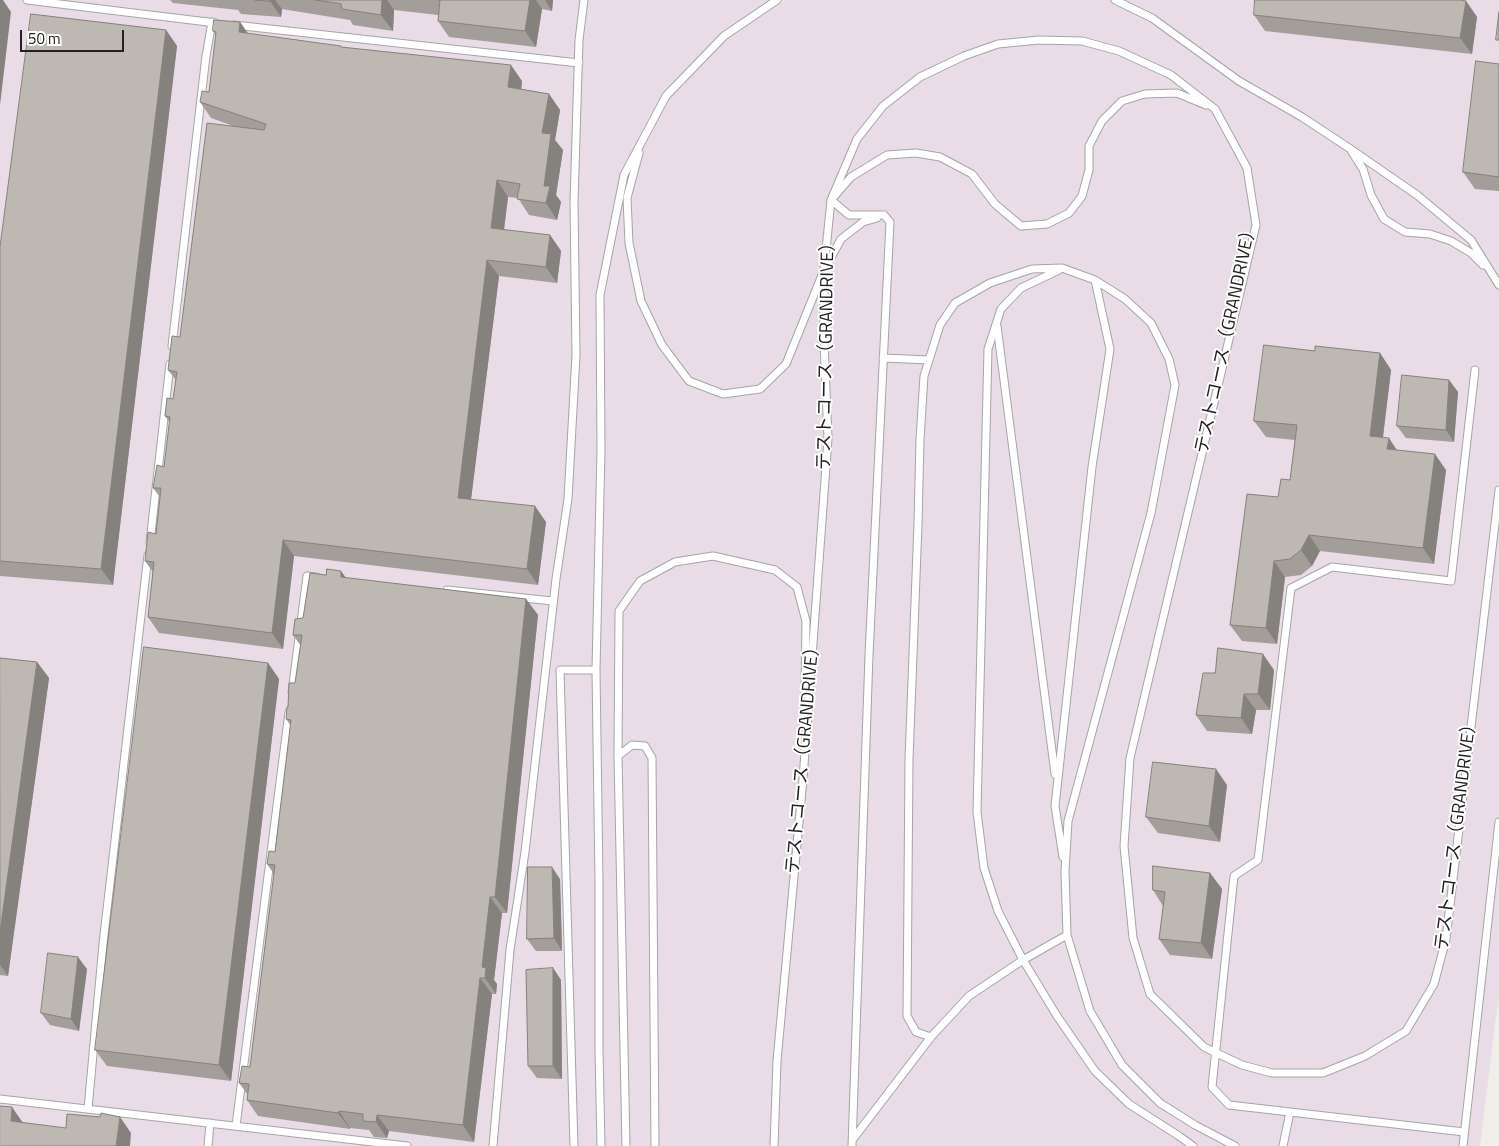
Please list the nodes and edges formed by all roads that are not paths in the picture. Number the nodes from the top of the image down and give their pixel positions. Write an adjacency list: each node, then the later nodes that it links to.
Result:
1 (26, 0): 5 (lane)
2 (584, 0): 6 (lane)
3 (777, 0): 8 (lane)
4 (1115, 0): 9 (lane)
5 (212, 22): 6 (lane); 36 (lane)
6 (579, 63): 24 (lane)
7 (1215, 109): 10 (lane, テストコース（GRANDRIVE）); 10 (lane); 34 (lane, テストコース（GRANDRIVE）)
8 (643, 138): 13 (lane); 25 (lane)
9 (1349, 148): 14 (lane); 14 (lane)
10 (831, 200): 11 (lane); 13 (lane, テストコース（GRANDRIVE）)
11 (884, 215): 13 (lane); 18 (lane)
12 (1062, 268): 15 (lane); 17 (lane); 19 (lane)
13 (824, 269): 27 (lane, テストコース（GRANDRIVE）)
14 (1492, 273): 16 (lane)
15 (1095, 280): 28 (lane); 30 (lane)
16 (1499, 284)
17 (996, 324): 28 (lane); 32 (lane)
18 (882, 358): 19 (lane); 41 (lane)
19 (929, 360): 33 (lane)
20 (1475, 370): 34 (lane)
21 (1499, 490): 34 (lane, テストコース（GRANDRIVE）)
22 (327, 578): 39 (lane)
23 (435, 589): 24 (lane)
24 (553, 601): 44 (lane)
25 (596, 670): 45 (lane); 46 (lane)
26 (618, 756): 27 (lane); 47 (lane); 48 (lane)
27 (803, 779): 49 (lane, テストコース（GRANDRIVE）)
28 (1057, 787): 30 (lane)
29 (1499, 822): 40 (lane)
30 (1065, 871): 31 (lane)
31 (1067, 935): 32 (lane); 51 (lane)
32 (1023, 960): 33 (lane); 50 (lane)
33 (931, 1037): 41 (lane)
34 (1215, 1053): 37 (lane)
35 (0, 1099): 36 (lane)
36 (88, 1109): 38 (lane)
37 (1290, 1112): 40 (lane); 52 (lane)
38 (210, 1123): 39 (lane); 42 (lane)
39 (236, 1126): 43 (lane)
40 (1464, 1132): 53 (lane)
41 (852, 1143)
42 (208, 1146)
43 (408, 1146)
44 (493, 1146)
45 (574, 1146)
46 (601, 1146)
47 (626, 1146)
48 (655, 1146)
49 (774, 1146)
50 (1193, 1146)
51 (1235, 1146)
52 (1283, 1146)
53 (1463, 1146)

